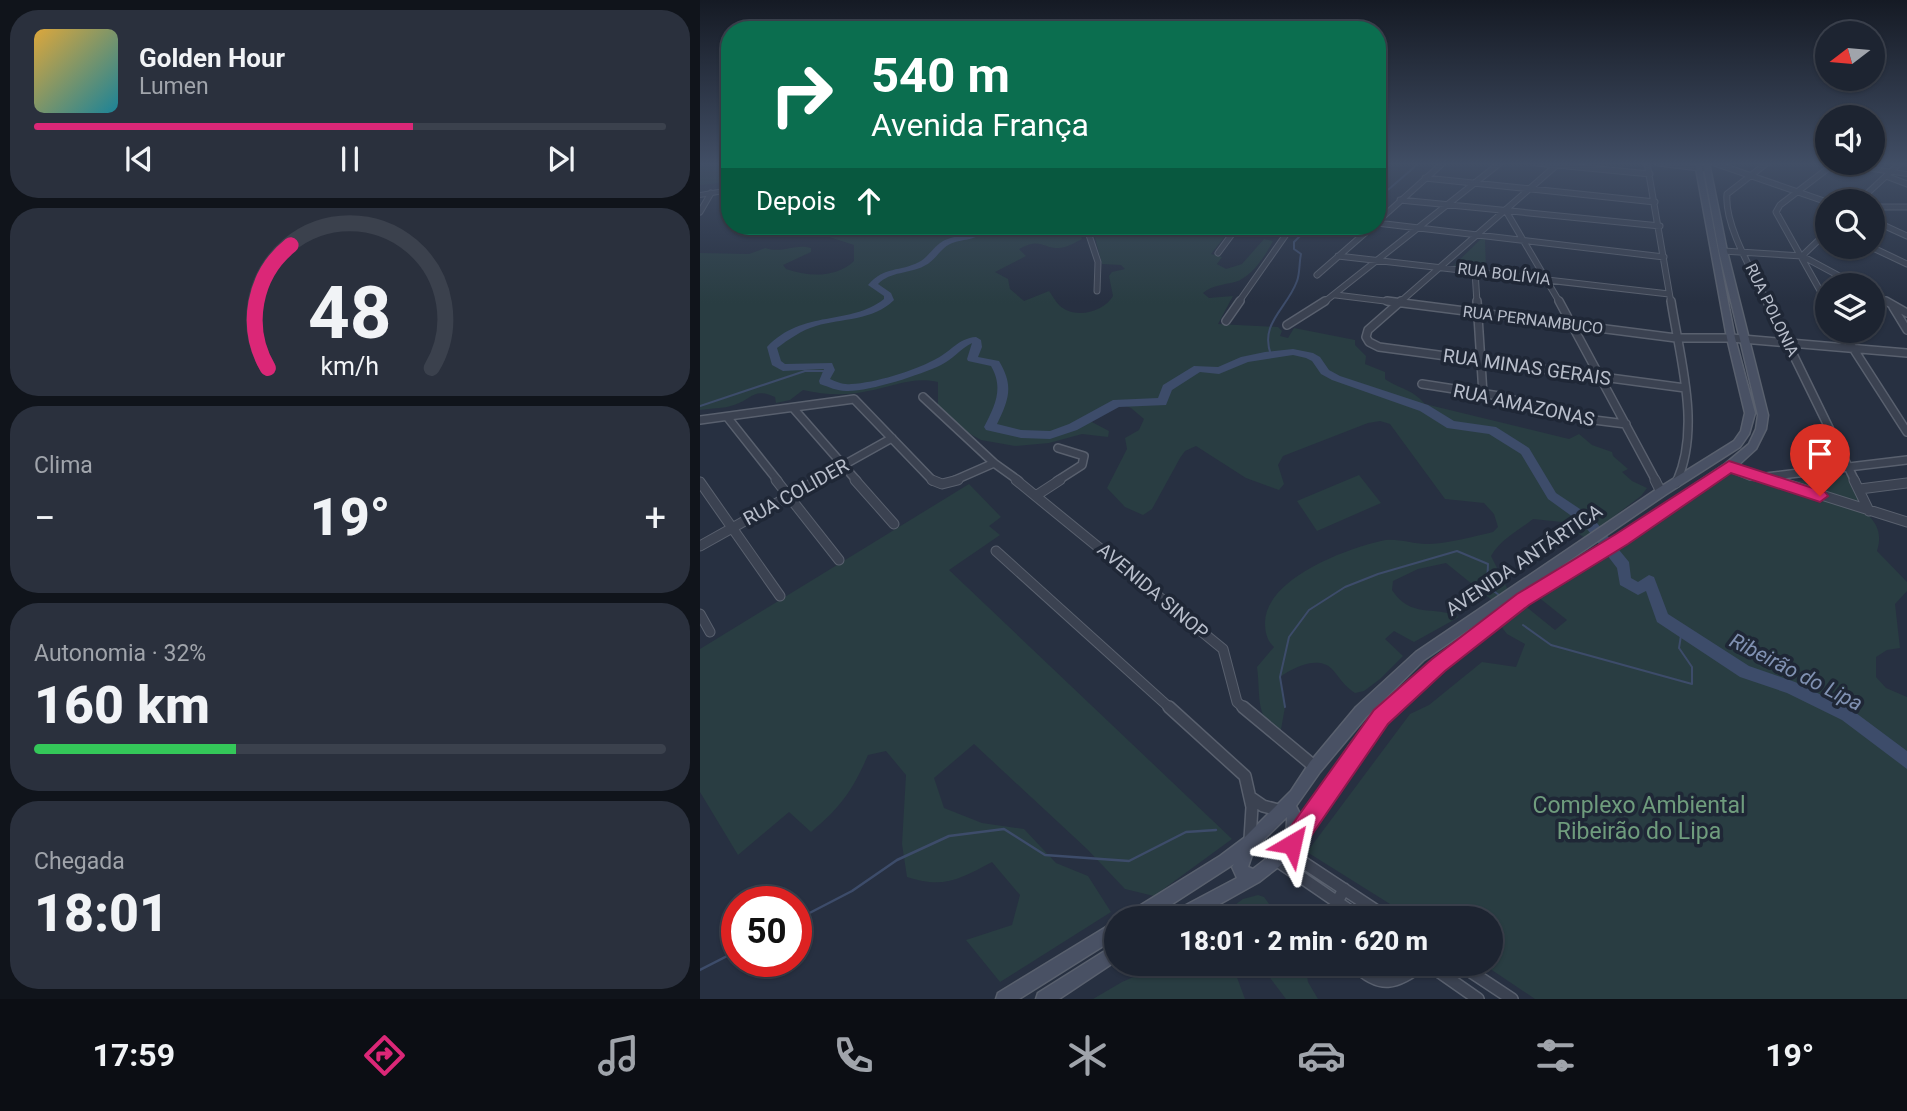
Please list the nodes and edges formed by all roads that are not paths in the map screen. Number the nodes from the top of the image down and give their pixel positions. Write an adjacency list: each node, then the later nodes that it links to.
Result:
1 (1440, 210): 12 (street)
2 (1492, 210): 8 (street)
3 (1657, 210): 10 (street)
4 (1710, 210): 32 (main road, AVENIDA ANTÁRTICA)
5 (1714, 210): 21 (main road, AVENIDA ANTÁRTICA)
6 (1728, 210): 22 (street, RUA POLONIA)
7 (1777, 210): 26 (street)
8 (1506, 211): 10 (street); 13 (street); 19 (street)
9 (1386, 223): 12 (street)
10 (1660, 226): 27 (street)
11 (1885, 226): 18 (street)
12 (1418, 228): 13 (street); 28 (street)
13 (1478, 234): 19 (street); 30 (street)
14 (1090, 235): 38 (street)
15 (1231, 235): 23 (street)
16 (1286, 235): 46 (street)
17 (1362, 235): 25 (street)
18 (1907, 236)
19 (1524, 239): 27 (street); 36 (street)
20 (1815, 243): 26 (street)
21 (1723, 251): 22 (street); 33 (main road, AVENIDA ANTÁRTICA)
22 (1743, 252): 26 (street); 53 (street, RUA POLONIA)
23 (1217, 253)
24 (1885, 254): 29 (street)
25 (1338, 256): 28 (street, RUA BOLÍVIA); 35 (street)
26 (1801, 256): 34 (street); 37 (street)
27 (1664, 257): 39 (street)
28 (1379, 258): 30 (street, RUA BOLÍVIA); 40 (street)
29 (1907, 264)
30 (1442, 266): 31 (street, RUA BOLÍVIA); 42 (street)
31 (1475, 271): 36 (street, RUA BOLÍVIA); 45 (street)
32 (1718, 271): 33 (main road); 51 (main road, AVENIDA ANTÁRTICA)
33 (1728, 272): 52 (main road, AVENIDA ANTÁRTICA)
34 (1833, 273)
35 (1317, 275)
36 (1547, 279): 39 (street, RUA BOLÍVIA); 47 (street)
37 (1815, 281)
38 (1097, 291)
39 (1669, 294): 50 (street)
40 (1336, 295): 42 (street, RUA PERNAMBUCO); 48 (street)
41 (1885, 300): 43 (street)
42 (1398, 303): 45 (street, RUA PERNAMBUCO); 57 (street, RUA MINAS GERAIS)
43 (1892, 304): 44 (street); 49 (street)
44 (1907, 313)
45 (1478, 314): 47 (street, RUA PERNAMBUCO); 57 (street)
46 (1226, 321)
47 (1570, 323): 50 (street, RUA PERNAMBUCO); 58 (street)
48 (1287, 325)
49 (1907, 330)
50 (1676, 338): 51 (street, RUA PERNAMBUCO); 60 (street)
51 (1731, 338): 52 (street, RUA PERNAMBUCO); 70 (main road, AVENIDA ANTÁRTICA)
52 (1744, 340): 53 (street, RUA PERNAMBUCO); 74 (main road, AVENIDA ANTÁRTICA)
53 (1788, 343): 55 (street, RUA PERNAMBUCO); 75 (street, RUA POLONIA)
54 (1848, 343): 55 (street)
55 (1851, 349): 56 (street, RUA PERNAMBUCO); 67 (street)
56 (1907, 353)
57 (1481, 361): 58 (street, RUA MINAS GERAIS); 61 (street)
58 (1601, 376): 60 (street, RUA MINAS GERAIS); 66 (street)
59 (1422, 384): 61 (street, RUA AMAZONAS)
60 (1685, 388): 78 (street)
61 (1483, 394): 66 (street, RUA AMAZONAS)
62 (923, 397): 72 (street, AVENIDA SINOP)
63 (794, 409): 64 (street); 68 (street); 73 (street)
64 (728, 418): 65 (street); 83 (street)
65 (700, 421)
66 (1626, 424): 81 (street)
67 (1907, 432)
68 (892, 438): 72 (street); 73 (street, RUA COLIDER)
69 (1058, 448): 82 (street)
70 (1714, 458): 74 (main road); 78 (main road, AVENIDA ANTÁRTICA)
71 (1907, 460): 75 (street)
72 (994, 463): 82 (street, AVENIDA SINOP)
73 (844, 466): 83 (street, RUA COLIDER); 86 (street)
74 (1729, 467): 76 (street); 98 (main road, AVENIDA ANTÁRTICA)
75 (1850, 467): 76 (street); 80 (street, RUA POLONIA)
76 (1766, 477): 84 (street)
77 (700, 482): 87 (street)
78 (1676, 483): 81 (main road, AVENIDA ANTÁRTICA)
79 (1907, 483): 80 (street)
80 (1860, 489): 84 (street, RUA POLONIA)
81 (1661, 492): 94 (main road, AVENIDA ANTÁRTICA)
82 (1037, 495): 94 (street, AVENIDA SINOP)
83 (789, 496): 87 (street, RUA COLIDER); 90 (street)
84 (1869, 511): 85 (street)
85 (1907, 523)
86 (894, 524)
87 (734, 527): 88 (street, RUA COLIDER); 91 (street)
88 (700, 546)
89 (996, 551): 95 (street)
90 (838, 560)
91 (780, 596)
92 (700, 614): 93 (street)
93 (709, 632)
94 (1315, 767): 96 (main road, AVENIDA ANTÁRTICA)
95 (1250, 797): 96 (street); 97 (street)
96 (1282, 811): 97 (main road, AVENIDA ANTÁRTICA); 98 (main road)
97 (1249, 843): 99 (main road); 102 (main road, AVENIDA ANTÁRTICA)
98 (1285, 852): 99 (main road, AVENIDA ANTÁRTICA); 100 (street); 101 (street)
99 (1254, 877): 103 (main road, AVENIDA ANTÁRTICA)
100 (1344, 889): 101 (street); 106 (street)
101 (1337, 902): 104 (street); 105 (street)
102 (1154, 906)
103 (1201, 906)
104 (1338, 906)
105 (1343, 906)
106 (1369, 906)
107 (1104, 936): 113 (main road)
108 (1104, 960): 114 (main road)
109 (1367, 976): 110 (street)
110 (1407, 976)
111 (1443, 976): 115 (street)
112 (1477, 976): 116 (street)
113 (1004, 999)
114 (1044, 999)
115 (1478, 999)
116 (1512, 999)

